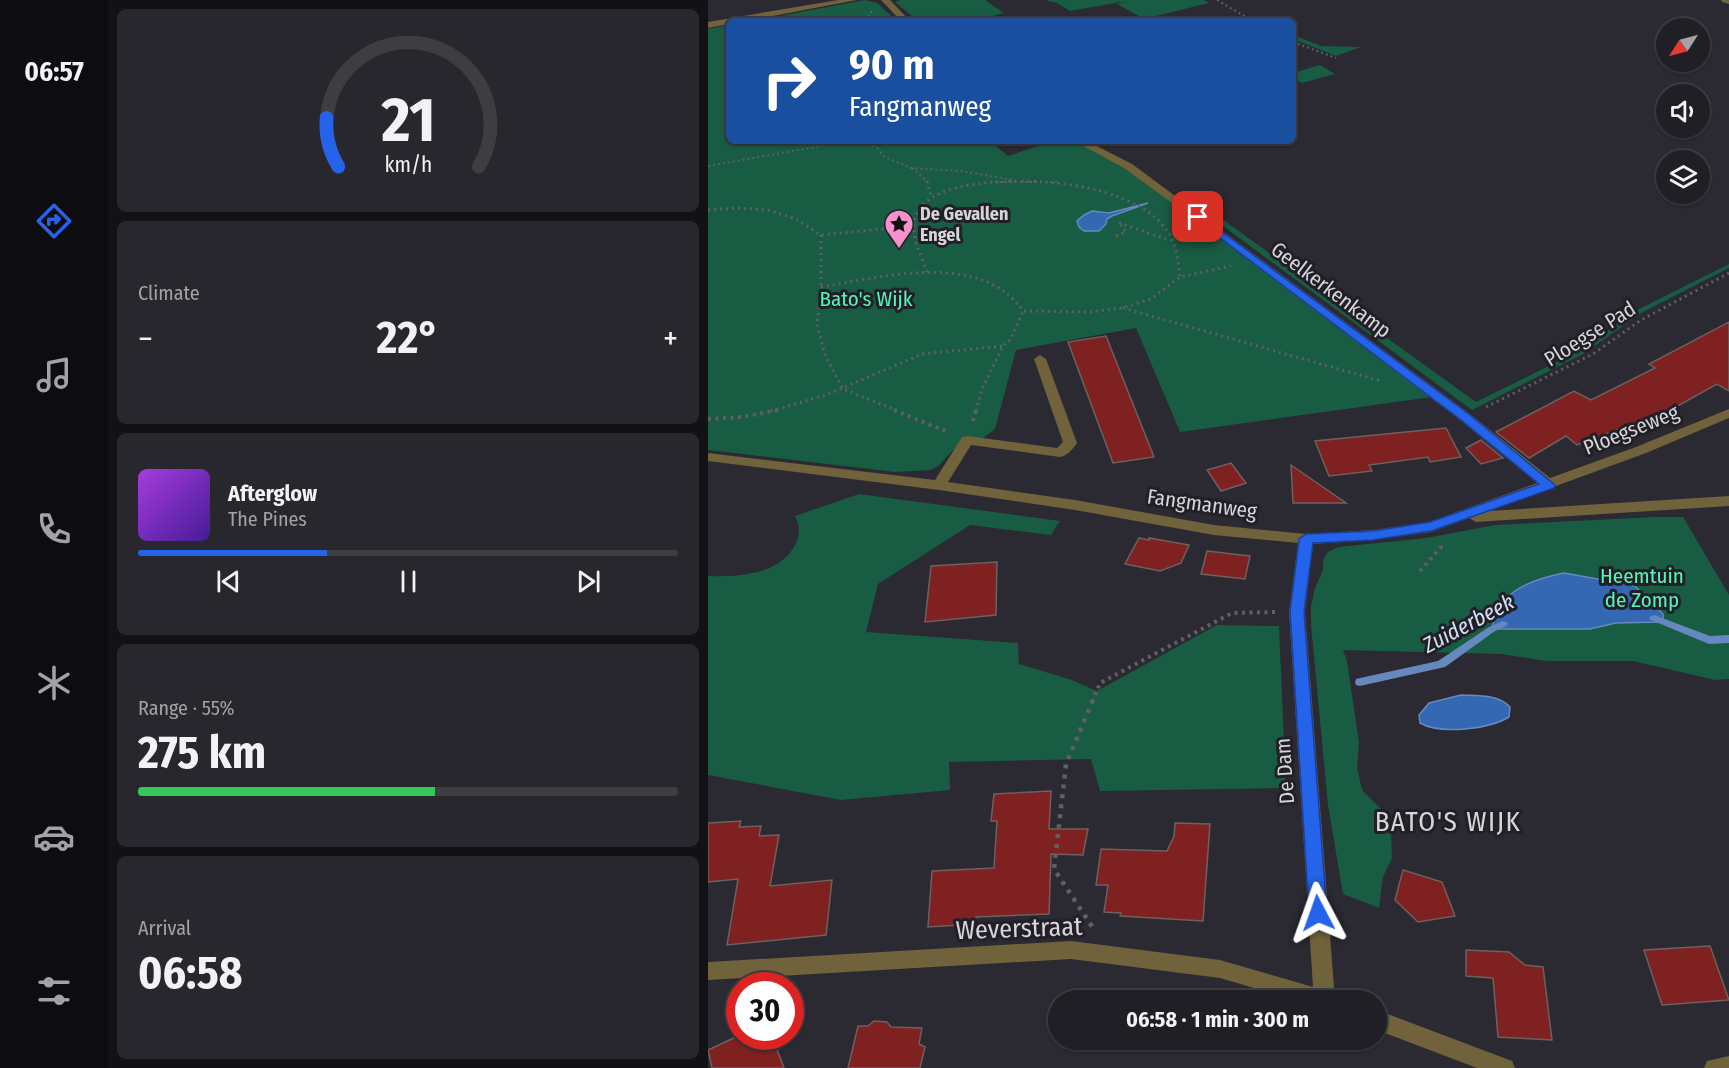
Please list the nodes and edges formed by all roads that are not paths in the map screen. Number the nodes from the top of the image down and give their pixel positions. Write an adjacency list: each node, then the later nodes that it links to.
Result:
1 (853, 0): 3 (street)
2 (885, 0): 4 (street)
3 (749, 18)
4 (903, 18)
5 (726, 22): 6 (street)
6 (708, 25)
7 (1085, 144): 12 (street, Geelkerkenkamp)
8 (1040, 360): 11 (street)
9 (1729, 412): 12 (street, Ploegseweg)
10 (708, 457): 11 (street, Fangmanweg)
11 (939, 484): 15 (street, Fangmanweg)
12 (1549, 485): 14 (street, Fangmanweg)
13 (1729, 501): 14 (street, Fangmanweg)
14 (1458, 519): 15 (street, Fangmanweg)
15 (1306, 539): 18 (street, De Dam)
16 (708, 971): 17 (street, Weverstraat)
17 (1291, 990)
18 (1324, 990)
19 (1387, 1024): 21 (street)
20 (1729, 1066): 22 (street)
21 (1501, 1068)
22 (1715, 1068)

